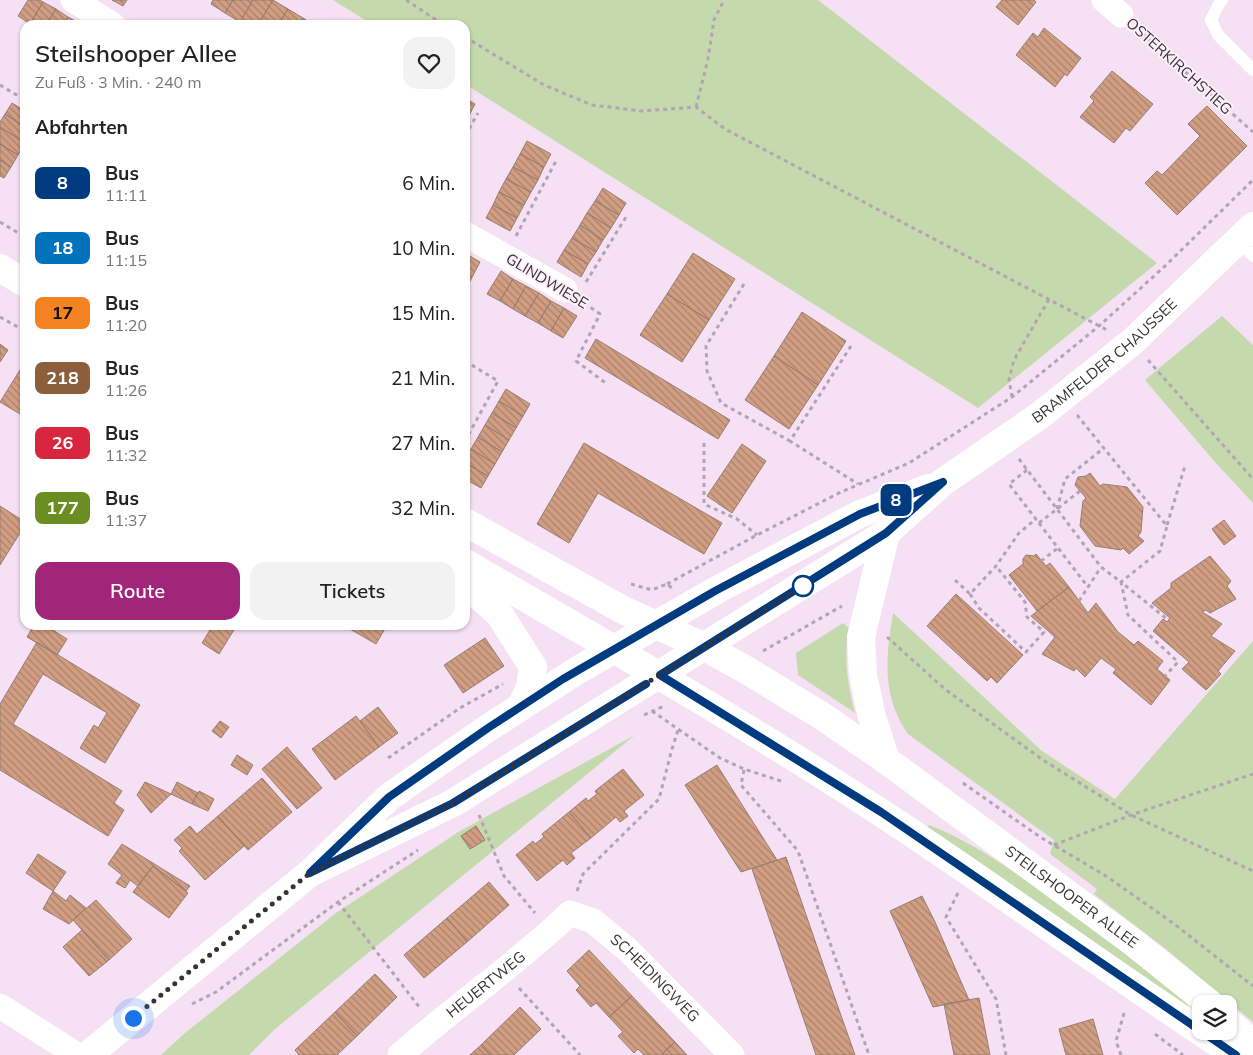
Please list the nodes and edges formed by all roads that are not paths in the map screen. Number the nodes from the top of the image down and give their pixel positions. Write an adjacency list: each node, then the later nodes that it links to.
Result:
1 (72, 0): 3 (street)
2 (1222, 0): 4 (lane)
3 (106, 20)
4 (1253, 70)
5 (470, 237): 9 (street, GLINDWIESE)
6 (1248, 241): 10 (main road, BRAMFELDER CHAUSSEE)
7 (0, 268): 8 (main road)
8 (20, 280)
9 (571, 294)
10 (943, 482): 12 (main road, BRAMFELDER CHAUSSEE); 15 (main road, BRAMFELDER CHAUSSEE)
11 (470, 525): 15 (main road, STEILSHOOPER ALLEE)
12 (886, 533): 16 (main road, BRAMFELDER CHAUSSEE); 20 (main road)
13 (470, 566): 17 (main road)
14 (470, 572): 19 (main road)
15 (656, 626): 16 (main road, STEILSHOOPER ALLEE); 17 (main road, BRAMFELDER CHAUSSEE)
16 (705, 647): 18 (main road, BRAMFELDER CHAUSSEE); 20 (main road, STEILSHOOPER ALLEE)
17 (614, 649): 18 (main road); 19 (main road, BRAMFELDER CHAUSSEE)
18 (660, 675): 21 (main road, BRAMFELDER CHAUSSEE); 31 (main road)
19 (522, 705): 21 (main road, BRAMFELDER CHAUSSEE)
20 (886, 760): 23 (main road, STEILSHOOPER ALLEE)
21 (310, 873): 28 (main road, BRAMFELDER CHAUSSEE)
22 (570, 912): 29 (street, HEUERTWEG); 30 (street, SCHEIDINGWEG)
23 (1199, 995)
24 (0, 1006): 27 (street)
25 (1237, 1030): 26 (main road)
26 (1253, 1045)
27 (77, 1055)
28 (88, 1055)
29 (400, 1055)
30 (732, 1055)
31 (1236, 1055)

